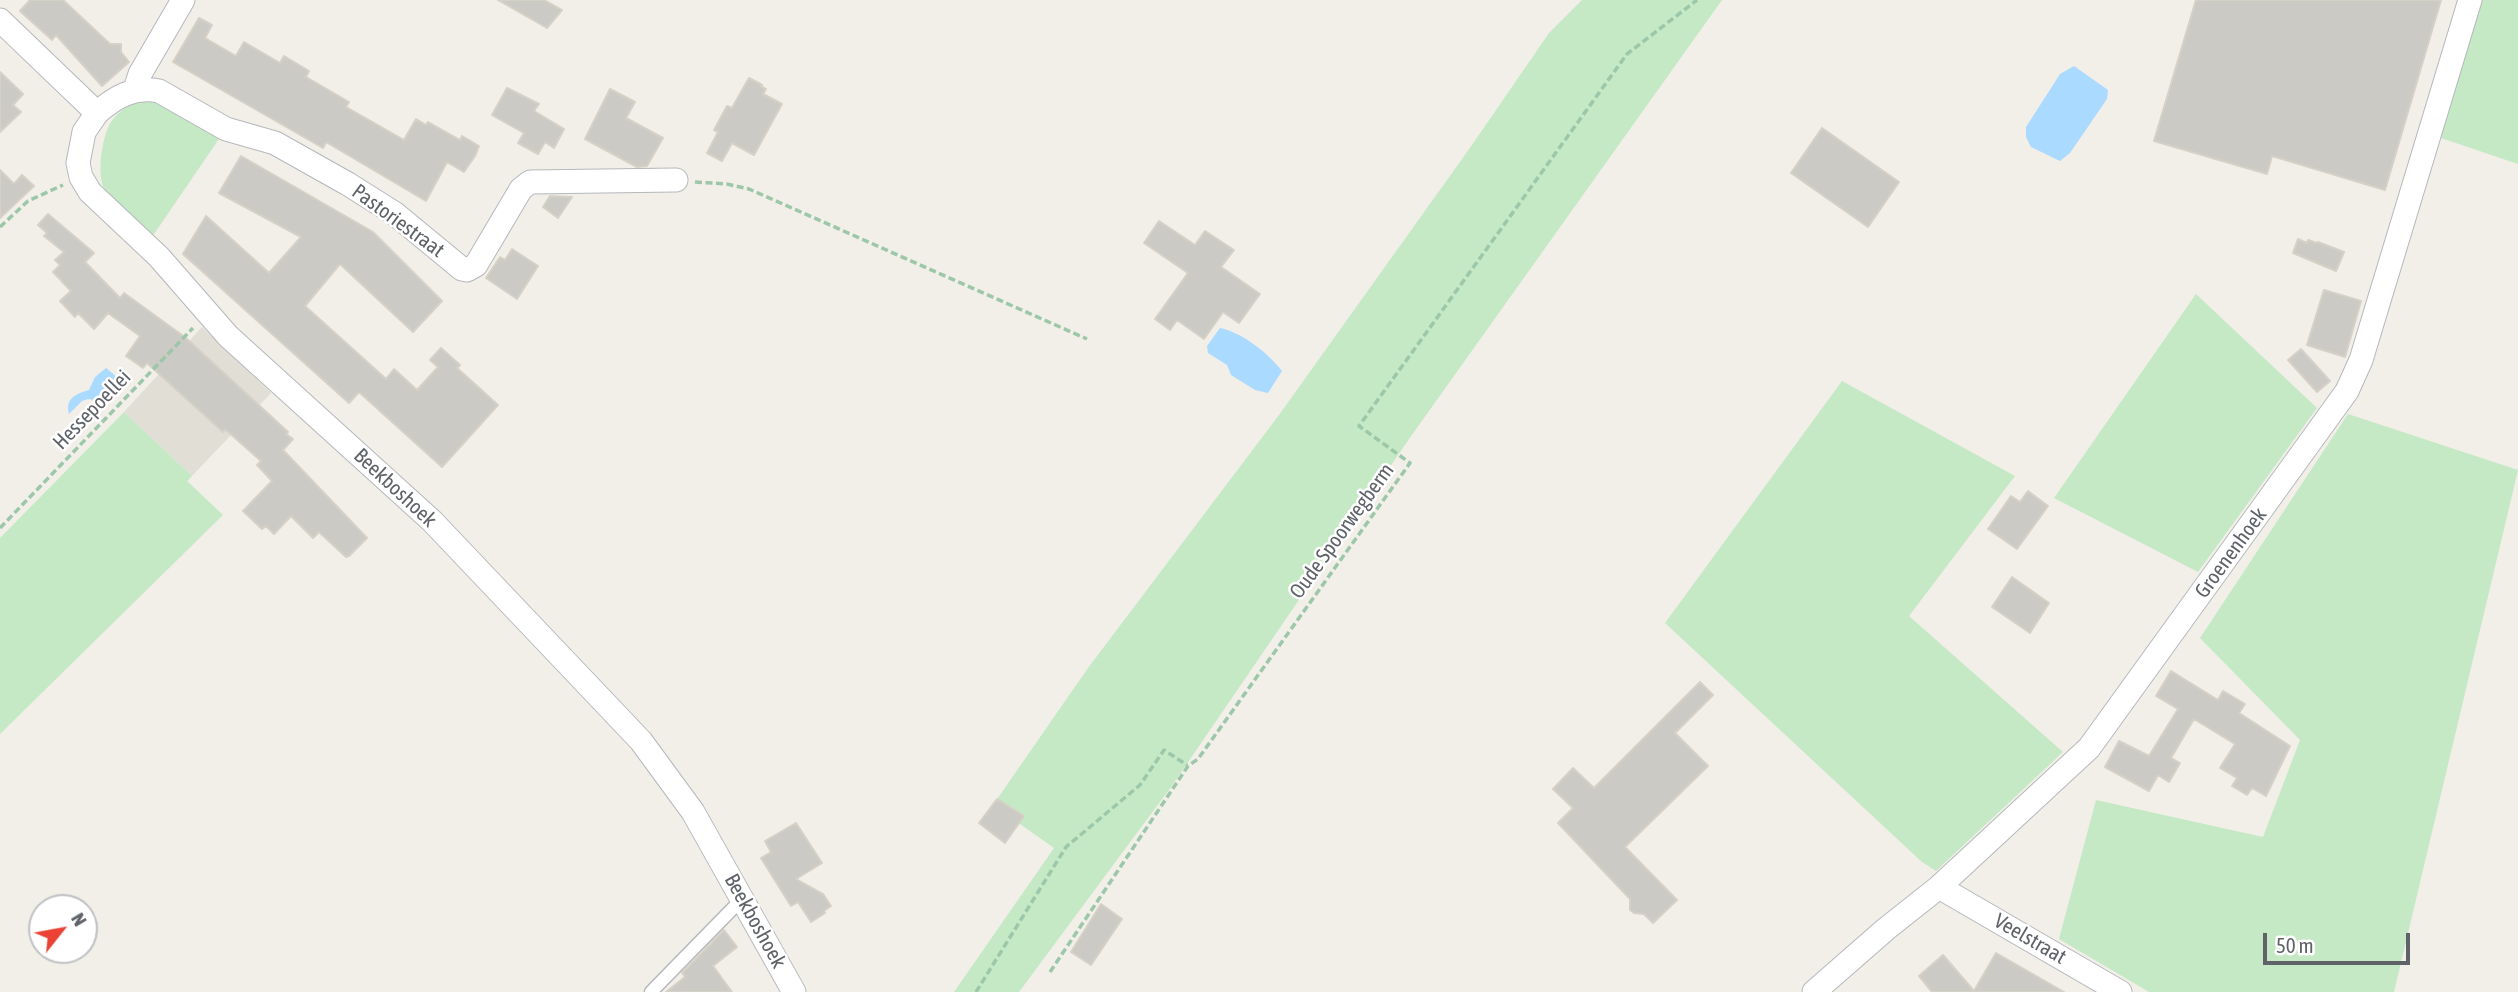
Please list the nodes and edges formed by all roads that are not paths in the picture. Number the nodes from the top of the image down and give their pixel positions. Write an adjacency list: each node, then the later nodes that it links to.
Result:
1 (183, 0): 4 (street)
2 (2470, 0): 7 (street, Groenenhoek)
3 (0, 20): 5 (street)
4 (135, 90): 5 (street); 6 (street, Pastoriestraat)
5 (97, 113): 8 (street, Beekboshoek)
6 (676, 180)
7 (1939, 887): 11 (street, Groenenhoek); 12 (street, Veelstraat)
8 (742, 899): 9 (lane); 10 (street, Beekboshoek)
9 (651, 992)
10 (794, 992)
11 (1814, 992)
12 (2120, 992)

